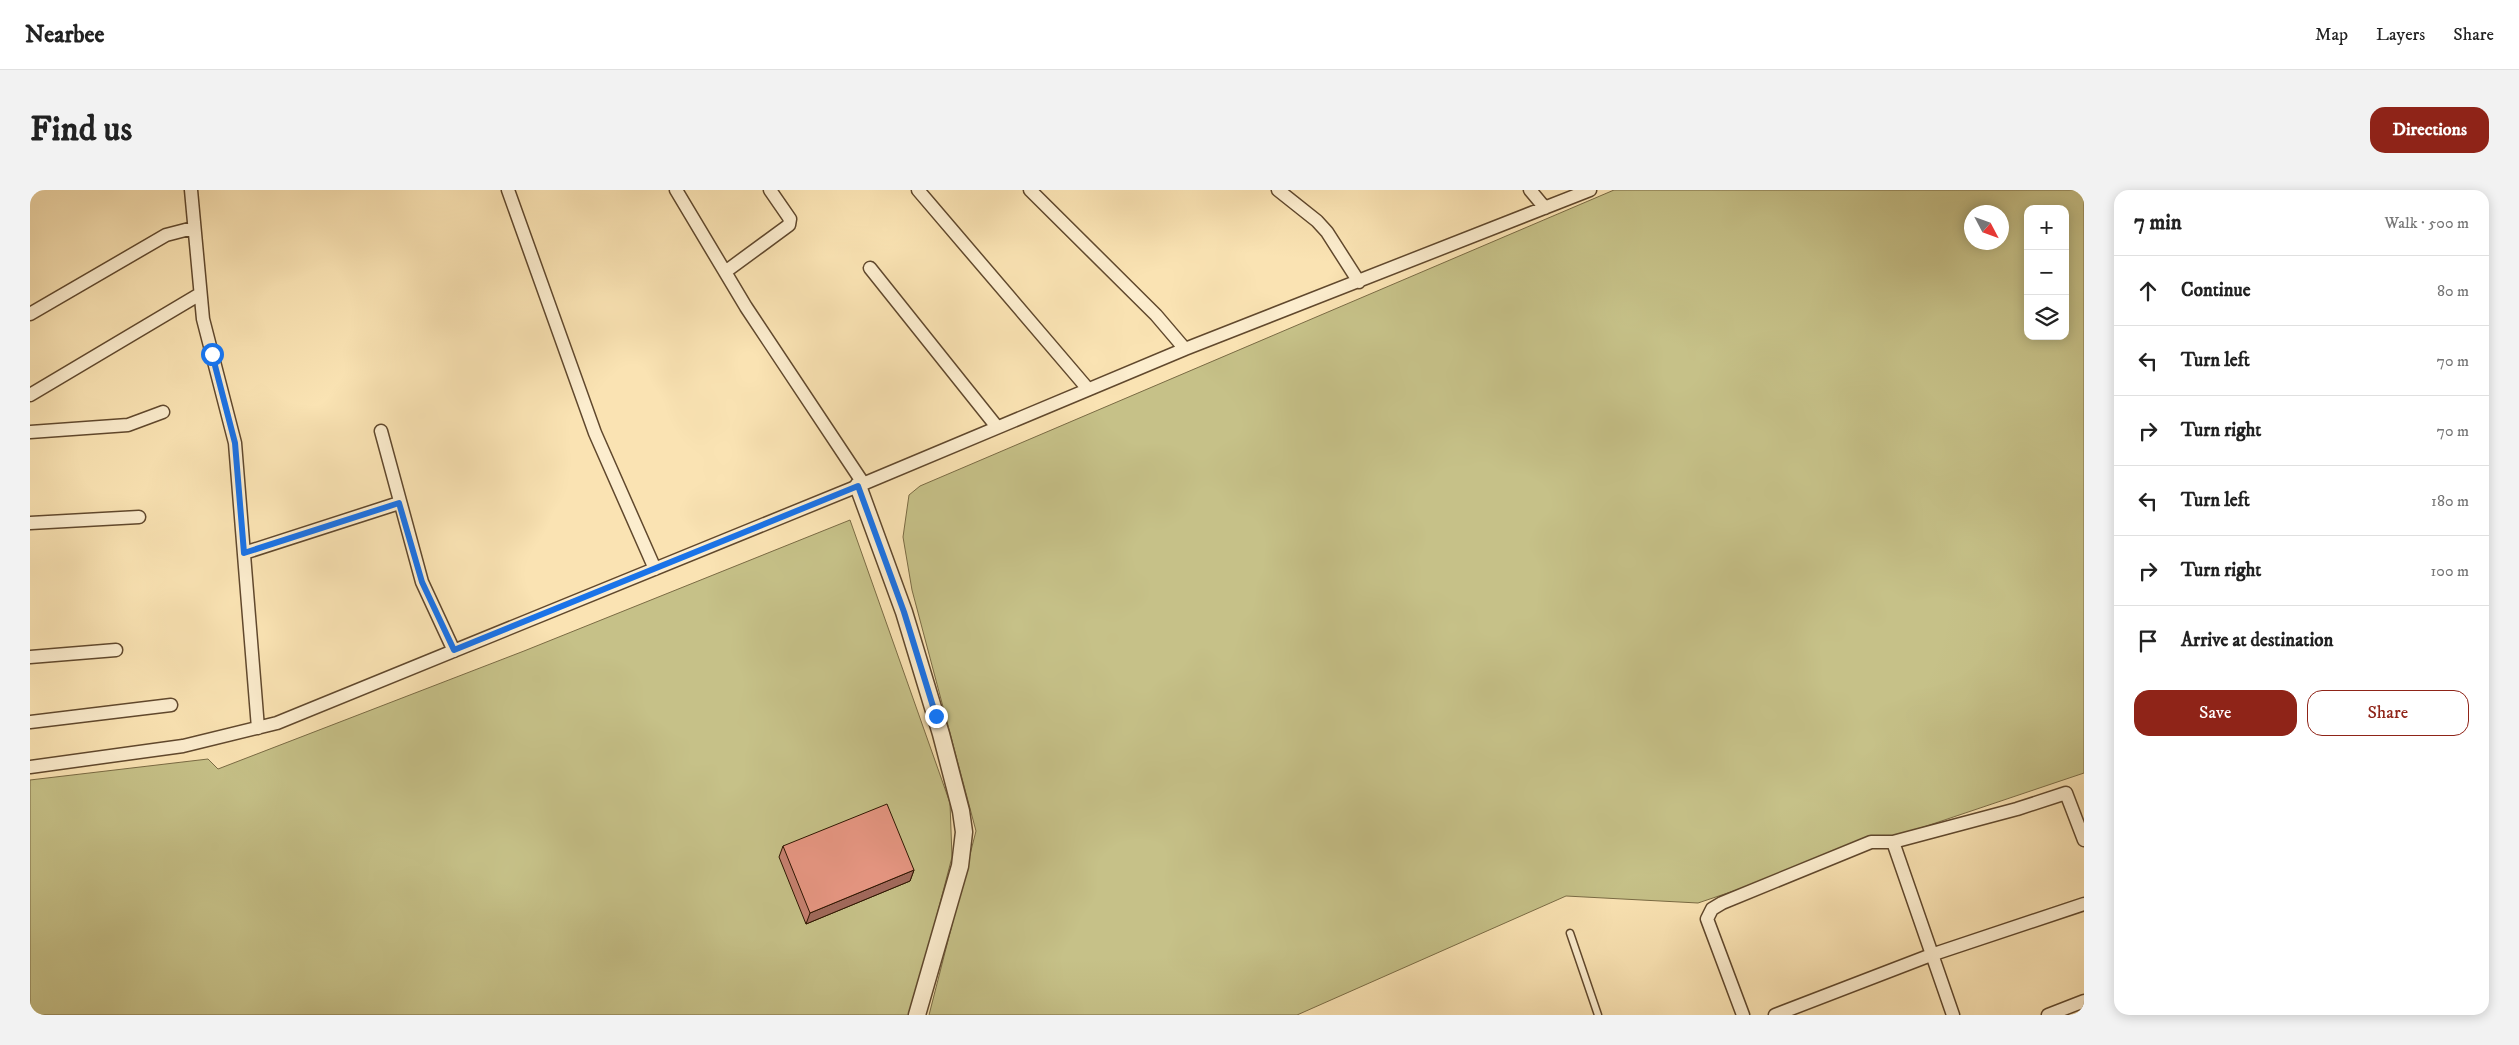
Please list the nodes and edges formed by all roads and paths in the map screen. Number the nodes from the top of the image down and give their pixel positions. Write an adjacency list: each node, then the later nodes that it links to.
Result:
1 (191, 190): 11 (street)
2 (508, 190): 29 (street)
3 (676, 190): 13 (street)
4 (770, 190): 13 (street)
5 (918, 190): 18 (street)
6 (1030, 190): 17 (street)
7 (1278, 190): 14 (street)
8 (1530, 190): 10 (street)
9 (1590, 190): 10 (street)
10 (1545, 208): 14 (street)
11 (193, 228): 15 (street); 16 (street)
12 (870, 268): 21 (street)
13 (725, 272): 24 (street)
14 (1359, 282): 17 (street)
15 (200, 294): 19 (street); 28 (street)
16 (30, 314)
17 (1185, 349): 18 (street)
18 (1088, 389): 21 (street)
19 (30, 395)
20 (163, 412): 23 (street)
21 (997, 427): 24 (street)
22 (380, 431): 25 (street)
23 (30, 432)
24 (861, 484): 29 (street); 43 (street)
25 (399, 503): 28 (street); 31 (street)
26 (139, 517): 27 (street)
27 (30, 523)
28 (244, 553): 35 (street)
29 (654, 568): 31 (street)
30 (116, 650): 32 (street)
31 (454, 650): 35 (street)
32 (30, 657)
33 (171, 705): 34 (street)
34 (30, 722)
35 (258, 728): 36 (street)
36 (30, 766)
37 (2084, 840): 38 (street)
38 (1893, 842): 41 (street); 45 (street)
39 (2084, 904): 41 (street)
40 (1570, 933): 44 (lane)
41 (1931, 955): 46 (street); 47 (street)
42 (2084, 1001): 48 (street)
43 (917, 1015)
44 (1598, 1015)
45 (1743, 1015)
46 (1775, 1015)
47 (1953, 1015)
48 (2048, 1015)

